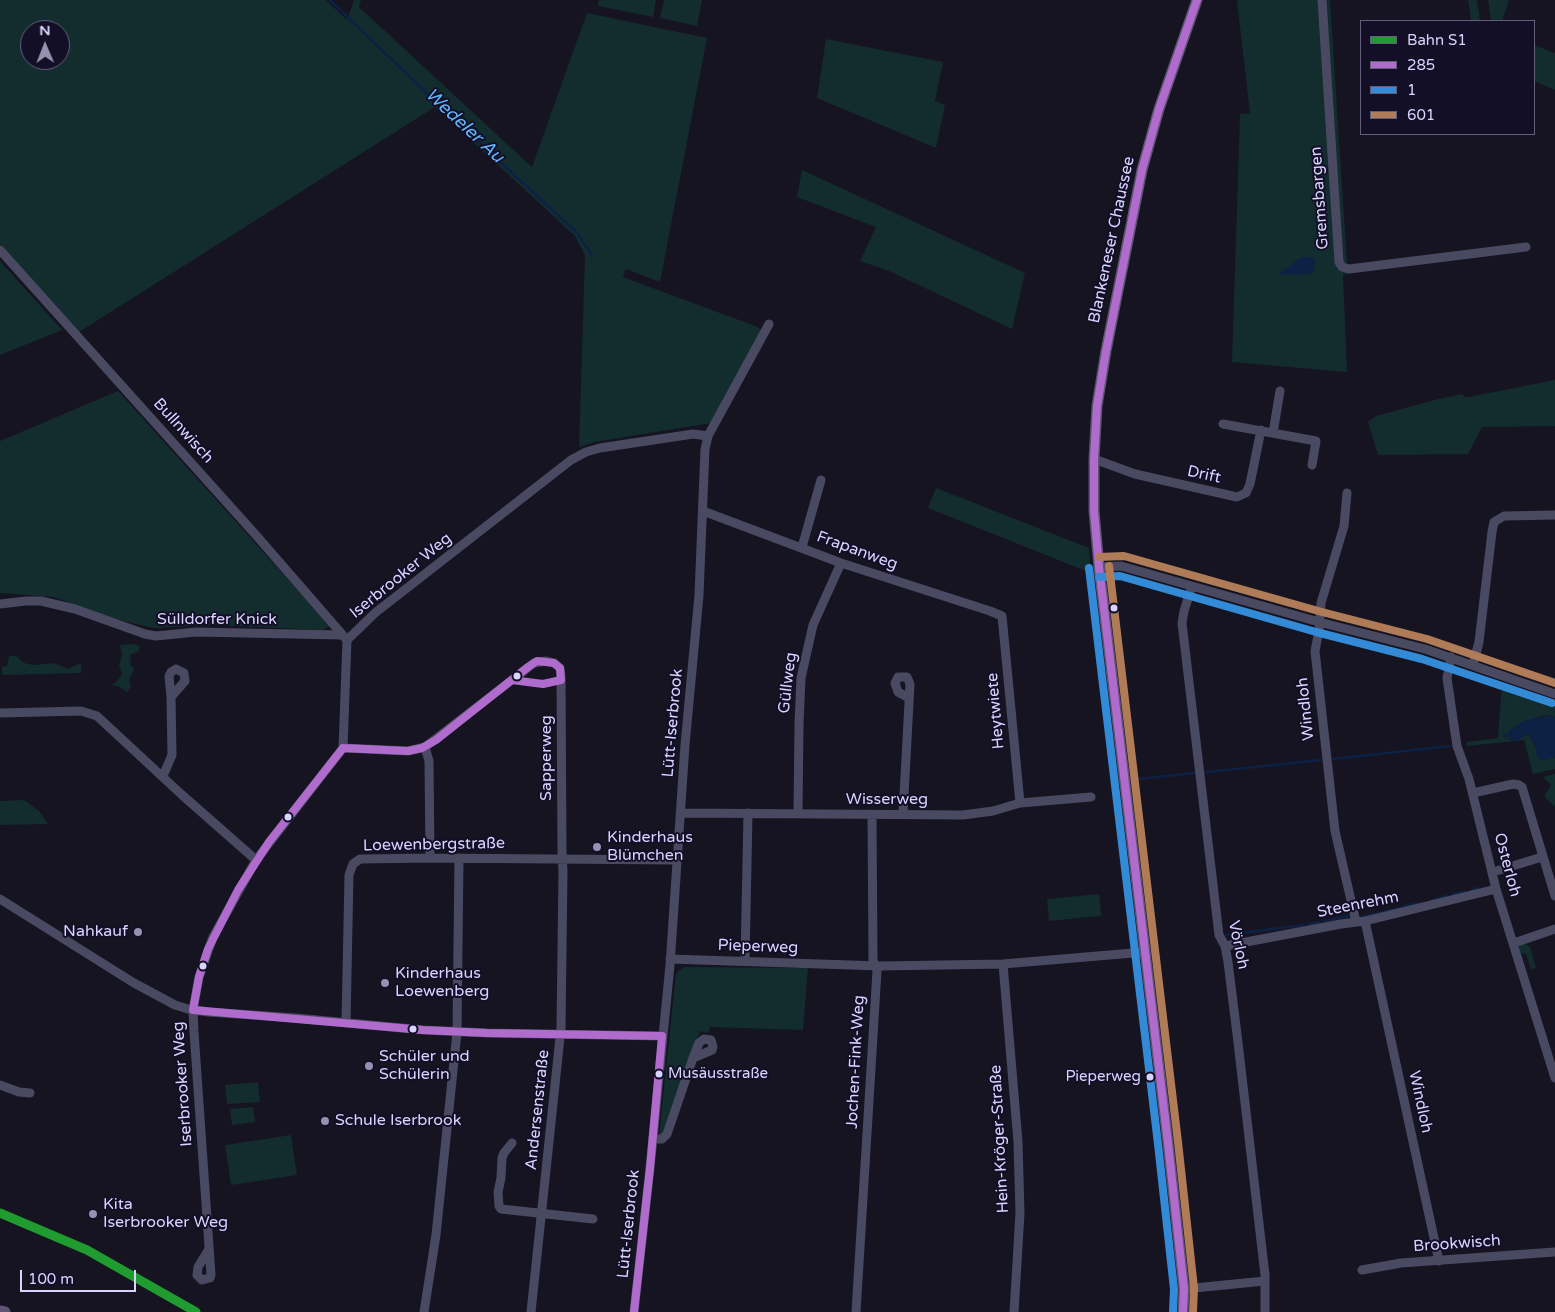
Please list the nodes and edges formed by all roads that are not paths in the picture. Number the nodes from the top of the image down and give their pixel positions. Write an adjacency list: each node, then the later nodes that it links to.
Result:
1 (1197, 0): 11 (main road, Blankeneser Chaussee)
2 (1322, 0): 3 (street, Gremsbargen)
3 (1526, 247)
4 (0, 250): 24 (street, Bullnwisch)
5 (769, 324): 10 (street, Lütt-Iserbrook)
6 (1280, 391): 9 (street)
7 (1223, 424): 8 (street)
8 (1260, 430): 9 (street); 11 (street, Drift)
9 (1274, 433): 12 (street)
10 (708, 436): 15 (street, Lütt-Iserbrook); 24 (street, Iserbrooker Weg)
11 (1094, 458): 19 (main road, Blankeneser Chaussee)
12 (1312, 465)
13 (821, 480): 17 (street)
14 (1346, 493): 23 (street, Windloh)
15 (703, 511): 17 (street, Frapanweg); 37 (street, Lütt-Iserbrook)
16 (1555, 515): 26 (street)
17 (802, 547): 18 (street, Frapanweg)
18 (842, 563): 22 (street, Frapanweg); 39 (street, Güllweg)
19 (1099, 567): 20 (street); 56 (main road, Blankeneser Chaussee)
20 (1192, 586): 23 (street); 55 (street, Vörloh)
21 (0, 604): 24 (street, Sülldorfer Knick)
22 (1002, 616): 36 (street, Heytwiete)
23 (1319, 622): 25 (street); 52 (street, Windloh)
24 (344, 637): 32 (street, Iserbrooker Weg)
25 (1451, 657): 26 (street); 34 (street, Osterloh)
26 (1473, 665): 27 (street)
27 (1555, 694)
28 (171, 697): 33 (street)
29 (909, 698): 40 (street)
30 (0, 713): 33 (street)
31 (425, 747): 32 (street); 43 (street); 45 (street, Sapperweg)
32 (343, 748): 46 (street, Iserbrooker Weg)
33 (163, 776): 46 (street)
34 (1473, 793): 42 (street); 48 (street, Osterloh)
35 (1092, 797): 36 (street, Wisserweg)
36 (1020, 803): 40 (street, Wisserweg)
37 (680, 813): 38 (street, Wisserweg); 47 (street, Lütt-Iserbrook)
38 (748, 813): 39 (street, Wisserweg); 58 (street)
39 (798, 814): 41 (street, Wisserweg)
40 (903, 814): 41 (street, Wisserweg)
41 (872, 815): 60 (street, Jochen-Fink-Weg)
42 (1542, 857): 48 (street); 50 (street)
43 (430, 858): 44 (street, Loewenbergstraße); 62 (street, Loewenbergstraße)
44 (460, 858): 45 (street, Loewenbergstraße); 63 (street)
45 (562, 859): 47 (street, Loewenbergstraße); 64 (street, Andersenstraße)
46 (256, 860): 61 (street, Iserbrooker Weg)
47 (676, 860): 57 (street, Lütt-Iserbrook)
48 (1492, 872): 49 (street, Osterloh)
49 (1496, 889): 52 (street, Steenrehm); 54 (street, Osterloh)
50 (1555, 896)
51 (0, 900): 61 (street)
52 (1360, 922): 55 (street, Steenrehm); 76 (street, Windloh)
53 (1555, 929): 54 (street)
54 (1514, 943): 67 (street, Osterloh)
55 (1225, 946): 78 (street, Vörloh)
56 (1145, 952): 59 (street, Pieperweg); 79 (main road, Blankeneser Chaussee)
57 (670, 960): 58 (street, Pieperweg); 65 (street, Lütt-Iserbrook)
58 (745, 961): 60 (street, Pieperweg)
59 (1003, 964): 60 (street, Pieperweg); 86 (street, Hein-Kröger-Straße)
60 (875, 965): 85 (street, Jochen-Fink-Weg)
61 (193, 1010): 62 (street); 74 (street, Iserbrooker Weg)
62 (346, 1022): 63 (street)
63 (457, 1032): 64 (street); 82 (street)
64 (560, 1035): 65 (street); 72 (street, Andersenstraße)
65 (662, 1036): 70 (street, Lütt-Iserbrook)
66 (694, 1058): 70 (street)
67 (1555, 1078)
68 (0, 1085): 69 (street)
69 (30, 1093)
70 (653, 1139): 84 (street, Lütt-Iserbrook)
71 (512, 1143): 72 (street, Andersenstraße)
72 (542, 1214): 73 (street, Andersenstraße); 83 (street, Andersenstraße)
73 (594, 1219)
74 (209, 1249)
75 (1555, 1252): 76 (street, Brookwisch)
76 (1439, 1261): 77 (street, Brookwisch)
77 (1362, 1270)
78 (1265, 1281): 79 (street); 88 (street, Vörloh)
79 (1184, 1289): 87 (main road, Blankeneser Chaussee)
80 (0, 1310): 81 (main road)
81 (5, 1312)
82 (424, 1312)
83 (532, 1312)
84 (634, 1312)
85 (856, 1312)
86 (1014, 1312)
87 (1183, 1312)
88 (1265, 1312)

